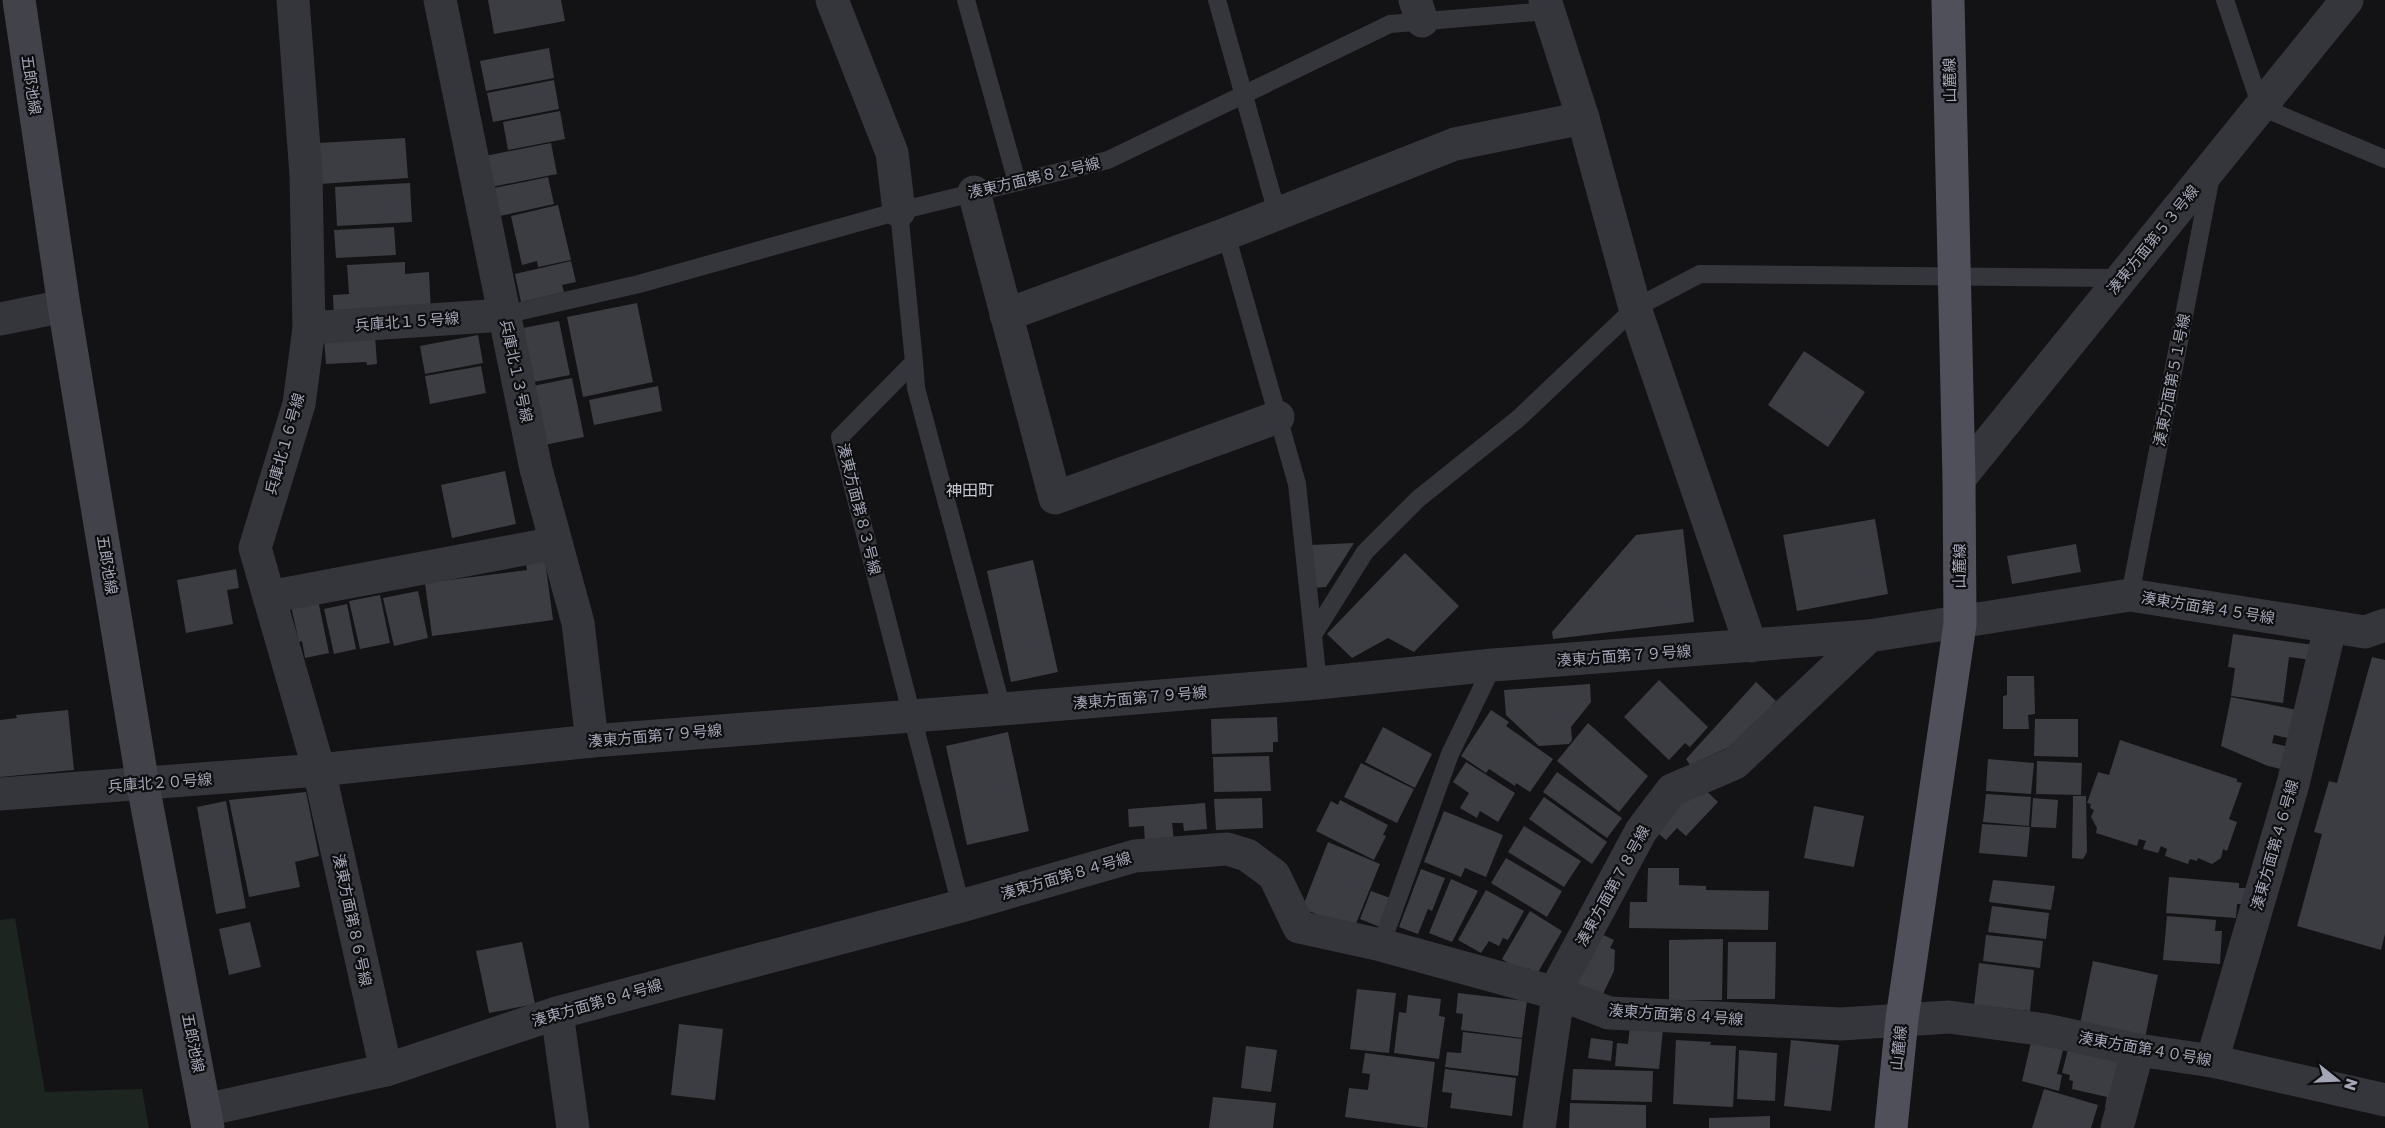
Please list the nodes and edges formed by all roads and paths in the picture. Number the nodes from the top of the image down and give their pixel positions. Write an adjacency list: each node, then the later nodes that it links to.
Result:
1 (19, 0): 24 (street, 五郎池線)
2 (293, 0): 29 (street, 兵庫北１６号線)
3 (440, 0): 26 (street, 兵庫北１３号線)
4 (832, 0): 19 (street)
5 (966, 0): 17 (lane)
6 (1217, 0): 12 (lane)
7 (1948, 0): 22 (main road, 山麓線)
8 (2225, 0): 13 (lane)
9 (2347, 0): 13 (street, 湊東方面第５３号線)
10 (1546, 5): 11 (lane, 湊東方面第８２号線); 14 (street)
11 (1418, 11): 12 (lane, 湊東方面第８２号線)
12 (1244, 94): 17 (lane, 湊東方面第８２号線); 20 (lane)
13 (2260, 107): 15 (lane); 16 (street, 湊東方面第５３号線)
14 (1582, 118): 20 (street); 25 (street)
15 (2385, 159)
16 (2213, 165): 23 (street, 湊東方面第５３号線); 34 (lane, 湊東方面第５１号線)
17 (1017, 182): 18 (lane, 湊東方面第８２号線)
18 (974, 192): 19 (lane, 湊東方面第８２号線); 27 (street)
19 (898, 210): 26 (lane, 湊東方面第８２号線); 30 (lane)
20 (1277, 213): 21 (street)
21 (1226, 234): 27 (street); 31 (lane)
22 (1955, 276): 23 (lane); 25 (lane); 32 (main road, 山麓線)
23 (2122, 278): 32 (street, 湊東方面第５３号線)
24 (64, 306): 28 (street); 48 (street, 五郎池線)
25 (1635, 308): 39 (lane); 41 (street)
26 (504, 315): 29 (street, 兵庫北１５号線); 33 (street, 兵庫北１３号線)
27 (1006, 315): 31 (street)
28 (0, 319)
29 (309, 328): 35 (street, 兵庫北１６号線)
30 (914, 362): 44 (lane); 45 (lane, 湊東方面第８３号線)
31 (1278, 417): 39 (lane)
32 (1959, 479): 36 (main road, 山麓線)
33 (556, 543): 35 (street); 46 (street, 兵庫北１３号線)
34 (2130, 596): 36 (street, 湊東方面第４５号線); 38 (street, 湊東方面第４５号線)
35 (269, 597): 47 (street, 兵庫北１６号線)
36 (1960, 624): 40 (street, 湊東方面第７９号線); 54 (main road, 山麓線)
37 (2385, 625): 38 (street, 湊東方面第４５号線)
38 (2331, 627): 56 (street, 湊東方面第４６号線)
39 (1313, 635): 43 (lane)
40 (1869, 636): 41 (street, 湊東方面第７９号線); 52 (street, 湊東方面第７８号線)
41 (1751, 646): 42 (street, 湊東方面第７９号線)
42 (1493, 665): 43 (street, 湊東方面第７９号線); 51 (lane)
43 (1318, 683): 44 (street, 湊東方面第７９号線)
44 (1002, 709): 45 (street, 湊東方面第７９号線)
45 (913, 716): 46 (street, 湊東方面第７９号線); 50 (lane, 湊東方面第８３号線)
46 (592, 741): 47 (street, 湊東方面第７９号線)
47 (319, 770): 48 (street, 兵庫北２０号線); 57 (street, 湊東方面第８６号線)
48 (143, 785): 49 (street, 兵庫北２０号線); 59 (street, 五郎池線)
49 (0, 794)
50 (961, 906): 51 (street, 湊東方面第８４号線); 53 (street, 湊東方面第８４号線)
51 (1381, 945): 52 (street, 湊東方面第８４号線)
52 (1559, 994): 54 (street, 湊東方面第８４号線); 61 (street, 湊東方面第７８号線)
53 (557, 1013): 57 (street, 湊東方面第８４号線); 60 (street)
54 (1902, 1019): 55 (street, 湊東方面第４０号線); 62 (main road, 山麓線)
55 (2138, 1050): 56 (street, 湊東方面第４０号線); 63 (street)
56 (2212, 1060): 58 (street, 湊東方面第４０号線)
57 (386, 1070): 59 (street, 湊東方面第８４号線)
58 (2385, 1100)
59 (207, 1119)
60 (573, 1128)
61 (1539, 1128)
62 (1891, 1128)
63 (2117, 1128)

